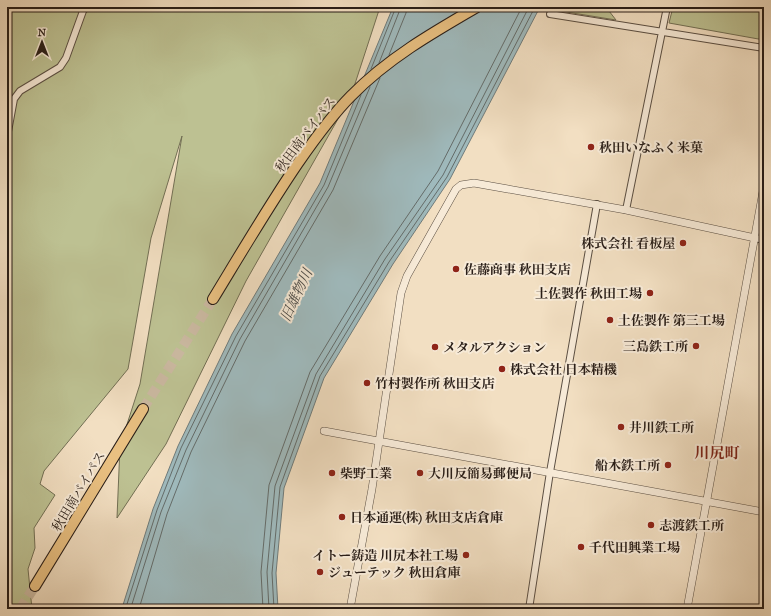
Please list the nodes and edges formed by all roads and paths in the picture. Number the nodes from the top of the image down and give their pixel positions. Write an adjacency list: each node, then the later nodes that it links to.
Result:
1 (86, 7): 7 (street)
2 (476, 7): 13 (highway, 秋田南バイパス)
3 (667, 7): 5 (street)
4 (550, 14): 5 (street)
5 (662, 31): 6 (street); 10 (street)
6 (764, 48)
7 (7, 137)
8 (764, 186): 11 (street)
9 (597, 204): 10 (street); 16 (street); 17 (street)
10 (626, 210): 11 (street)
11 (755, 238): 12 (street); 18 (street)
12 (764, 240)
13 (213, 299)
14 (143, 409): 20 (highway, 秋田南バイパス)
15 (324, 431): 16 (street)
16 (380, 443): 17 (street); 21 (street)
17 (550, 472): 18 (street); 22 (street)
18 (707, 502): 19 (street); 23 (street)
19 (764, 512)
20 (35, 586)
21 (350, 609)
22 (529, 609)
23 (687, 609)

